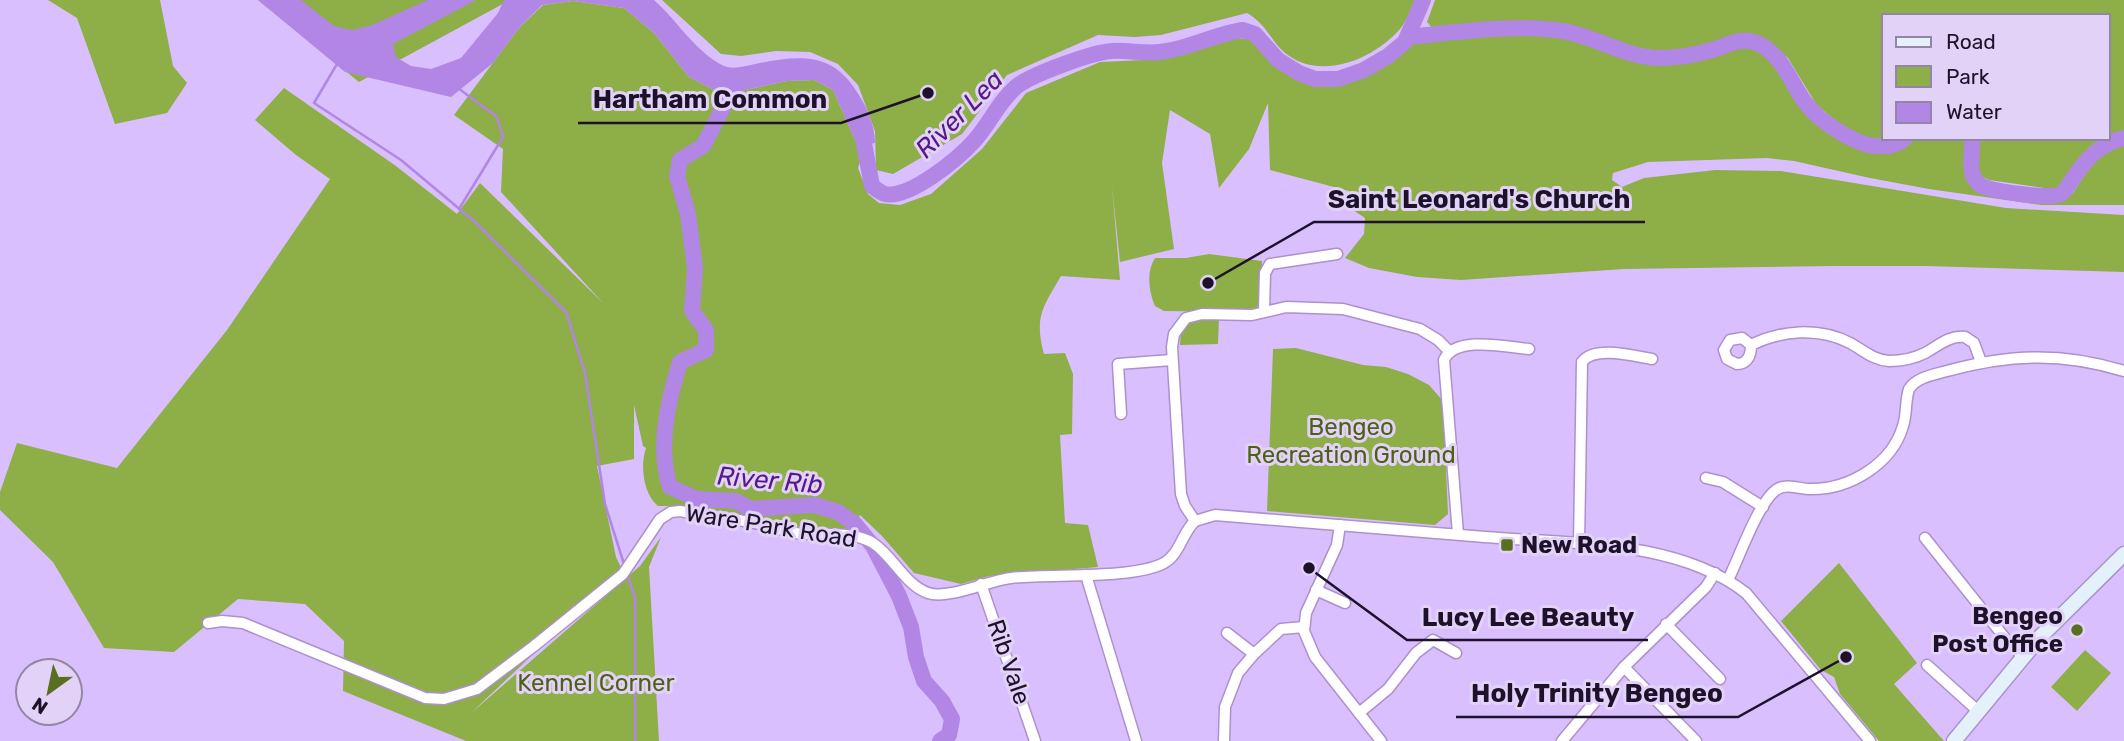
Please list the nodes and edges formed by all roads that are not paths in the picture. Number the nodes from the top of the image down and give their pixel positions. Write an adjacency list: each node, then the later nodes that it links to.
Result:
1 (1337, 254): 2 (street)
2 (1264, 310): 5 (street); 7 (street)
3 (1751, 345): 8 (street)
4 (1529, 349): 5 (street)
5 (1449, 351): 15 (street)
6 (1652, 359): 17 (street)
7 (1172, 360): 10 (street); 13 (street)
8 (1982, 362): 9 (street); 12 (street)
9 (2124, 371)
10 (1121, 414)
11 (1706, 478): 12 (street)
12 (1763, 507): 21 (street)
13 (1195, 521): 14 (street); 20 (street, Ware Park Road)
14 (1340, 525): 15 (street); 23 (street)
15 (1458, 534): 17 (street)
16 (1925, 538): 31 (street)
17 (1579, 544): 19 (street)
18 (2124, 554): 31 (main road)
19 (1715, 573): 21 (street); 26 (street)
20 (1086, 575): 22 (street, Ware Park Road); 38 (street)
21 (1728, 580): 43 (street)
22 (981, 584): 25 (street, Ware Park Road); 37 (street, Rib Vale)
23 (1316, 590): 24 (street); 27 (street)
24 (1345, 603)
25 (208, 623)
26 (1666, 624): 33 (street); 34 (street)
27 (1304, 627): 30 (street); 36 (street)
28 (1227, 633): 30 (street)
29 (1456, 653): 36 (street)
30 (1254, 654): 39 (street)
31 (2023, 656): 35 (main road)
32 (1927, 665): 35 (street)
33 (1624, 667): 41 (street); 42 (street)
34 (1720, 679)
35 (1978, 711): 44 (main road)
36 (1359, 713): 40 (street)
37 (1035, 741)
38 (1136, 741)
39 (1224, 741)
40 (1381, 741)
41 (1562, 741)
42 (1696, 741)
43 (1870, 741)
44 (1954, 741)

